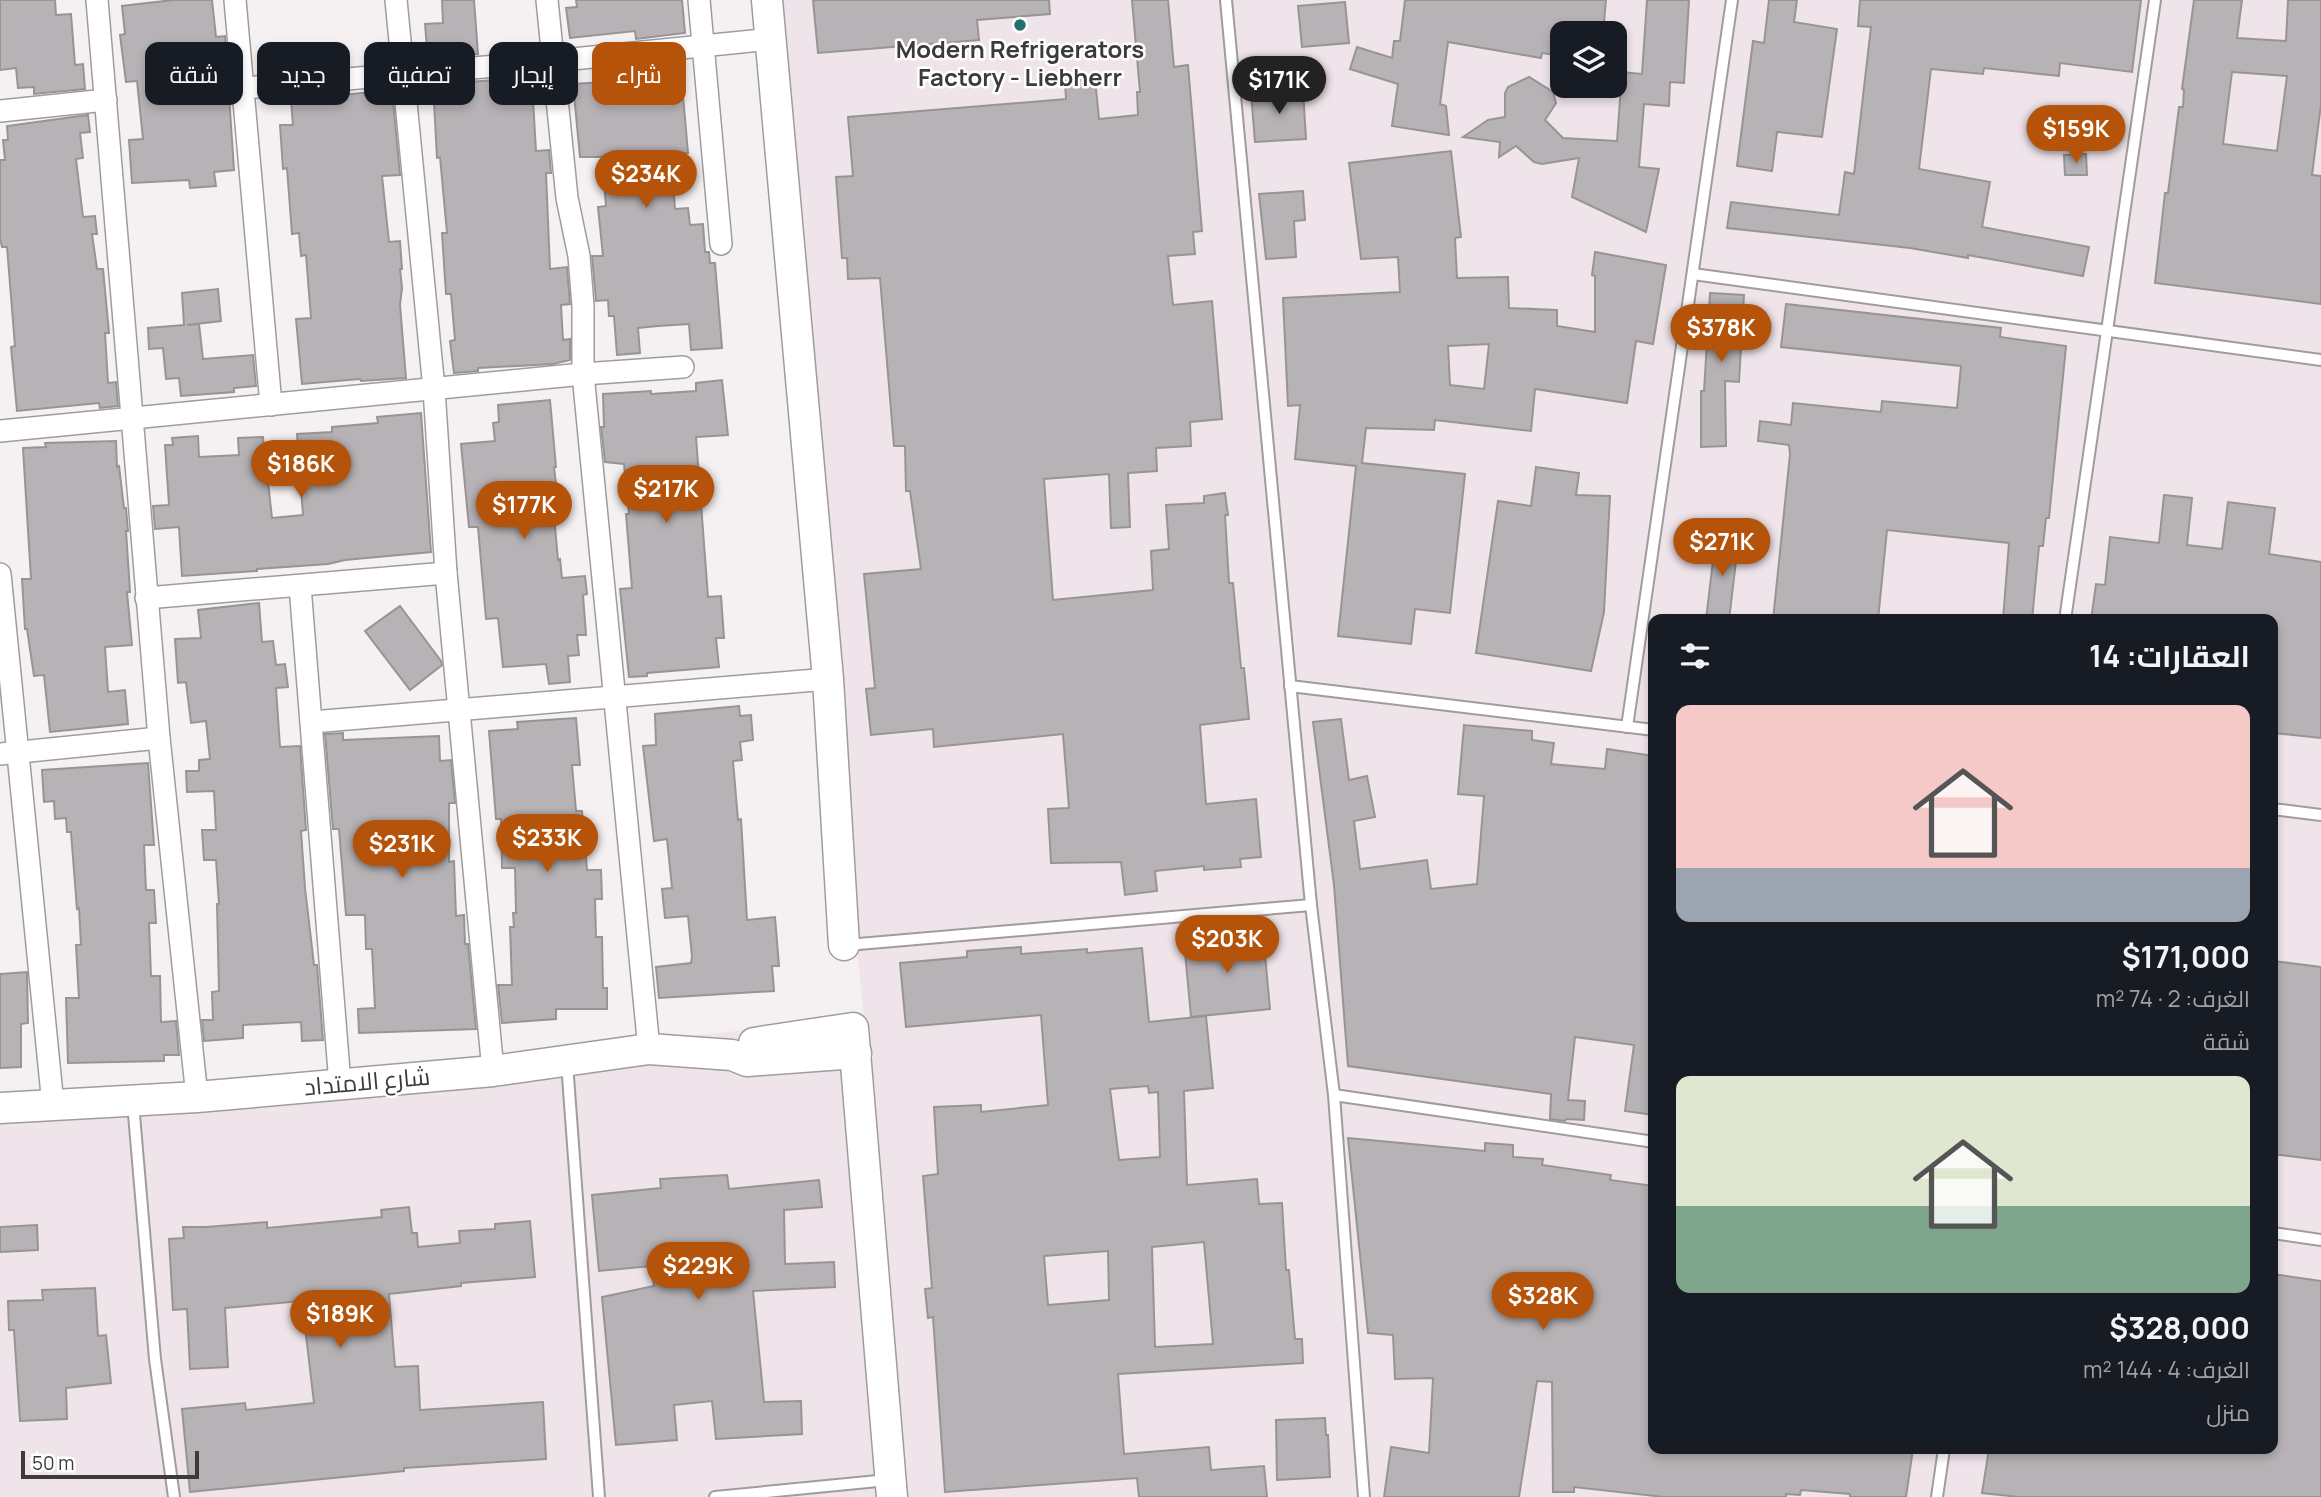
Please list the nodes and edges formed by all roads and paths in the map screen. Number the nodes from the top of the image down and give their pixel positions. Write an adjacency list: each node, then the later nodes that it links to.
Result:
1 (97, 0): 17 (street)
2 (235, 0): 16 (street)
3 (396, 0): 11 (street)
4 (547, 0): 12 (street)
5 (699, 0): 13 (street)
6 (767, 0): 10 (street)
7 (1226, 0): 38 (lane)
8 (1732, 0): 22 (lane)
9 (2155, 0): 23 (lane)
10 (771, 39): 13 (street); 37 (street)
11 (399, 42)
12 (551, 42)
13 (704, 46): 14 (street); 21 (street)
14 (578, 59)
15 (364, 77): 16 (street)
16 (244, 88): 28 (street)
17 (106, 100): 20 (street); 29 (street)
18 (405, 105): 27 (street)
19 (557, 105): 26 (street)
20 (0, 111)
21 (722, 244)
22 (1693, 274): 23 (lane); 42 (lane)
23 (2107, 332): 24 (lane); 35 (lane)
24 (2321, 360)
25 (683, 367): 26 (street)
26 (583, 373): 27 (street); 39 (street)
27 (434, 389): 28 (street); 31 (street)
28 (271, 405): 29 (street)
29 (131, 418): 30 (street); 34 (street)
30 (0, 431)
31 (446, 573): 33 (street); 40 (street)
32 (0, 574): 36 (street)
33 (300, 586): 34 (street); 41 (street)
34 (146, 598): 44 (street)
35 (2066, 614)
36 (2, 616): 45 (street)
37 (828, 679): 39 (street); 49 (street)
38 (1290, 686): 42 (lane); 48 (lane)
39 (614, 698): 40 (street); 50 (street)
40 (461, 711): 41 (street); 52 (street)
41 (312, 722): 53 (street)
42 (1627, 727): 43 (lane)
43 (1648, 729)
44 (159, 738): 45 (street); 55 (street)
45 (8, 754): 57 (street)
46 (2278, 809): 47 (lane)
47 (2321, 815)
48 (1311, 905): 49 (lane); 54 (lane)
49 (844, 945)
50 (649, 1049): 51 (street, شارع الامتداد); 63 (street, شارع الامتداد)
51 (567, 1060): 52 (street, شارع الامتداد); 65 (lane)
52 (494, 1071): 53 (street, شارع الامتداد)
53 (340, 1084): 55 (street, شارع الامتداد)
54 (1334, 1095): 59 (lane); 67 (lane)
55 (197, 1097): 56 (street, شارع الامتداد)
56 (133, 1099): 57 (street, شارع الامتداد); 64 (lane)
57 (53, 1105): 58 (street, شارع الامتداد)
58 (0, 1108)
59 (1648, 1141)
60 (2278, 1234): 61 (lane)
61 (2321, 1240)
62 (1943, 1454): 68 (lane)
63 (892, 1488): 66 (lane)
64 (174, 1497)
65 (599, 1497)
66 (715, 1497)
67 (1364, 1497)
68 (1937, 1497)

